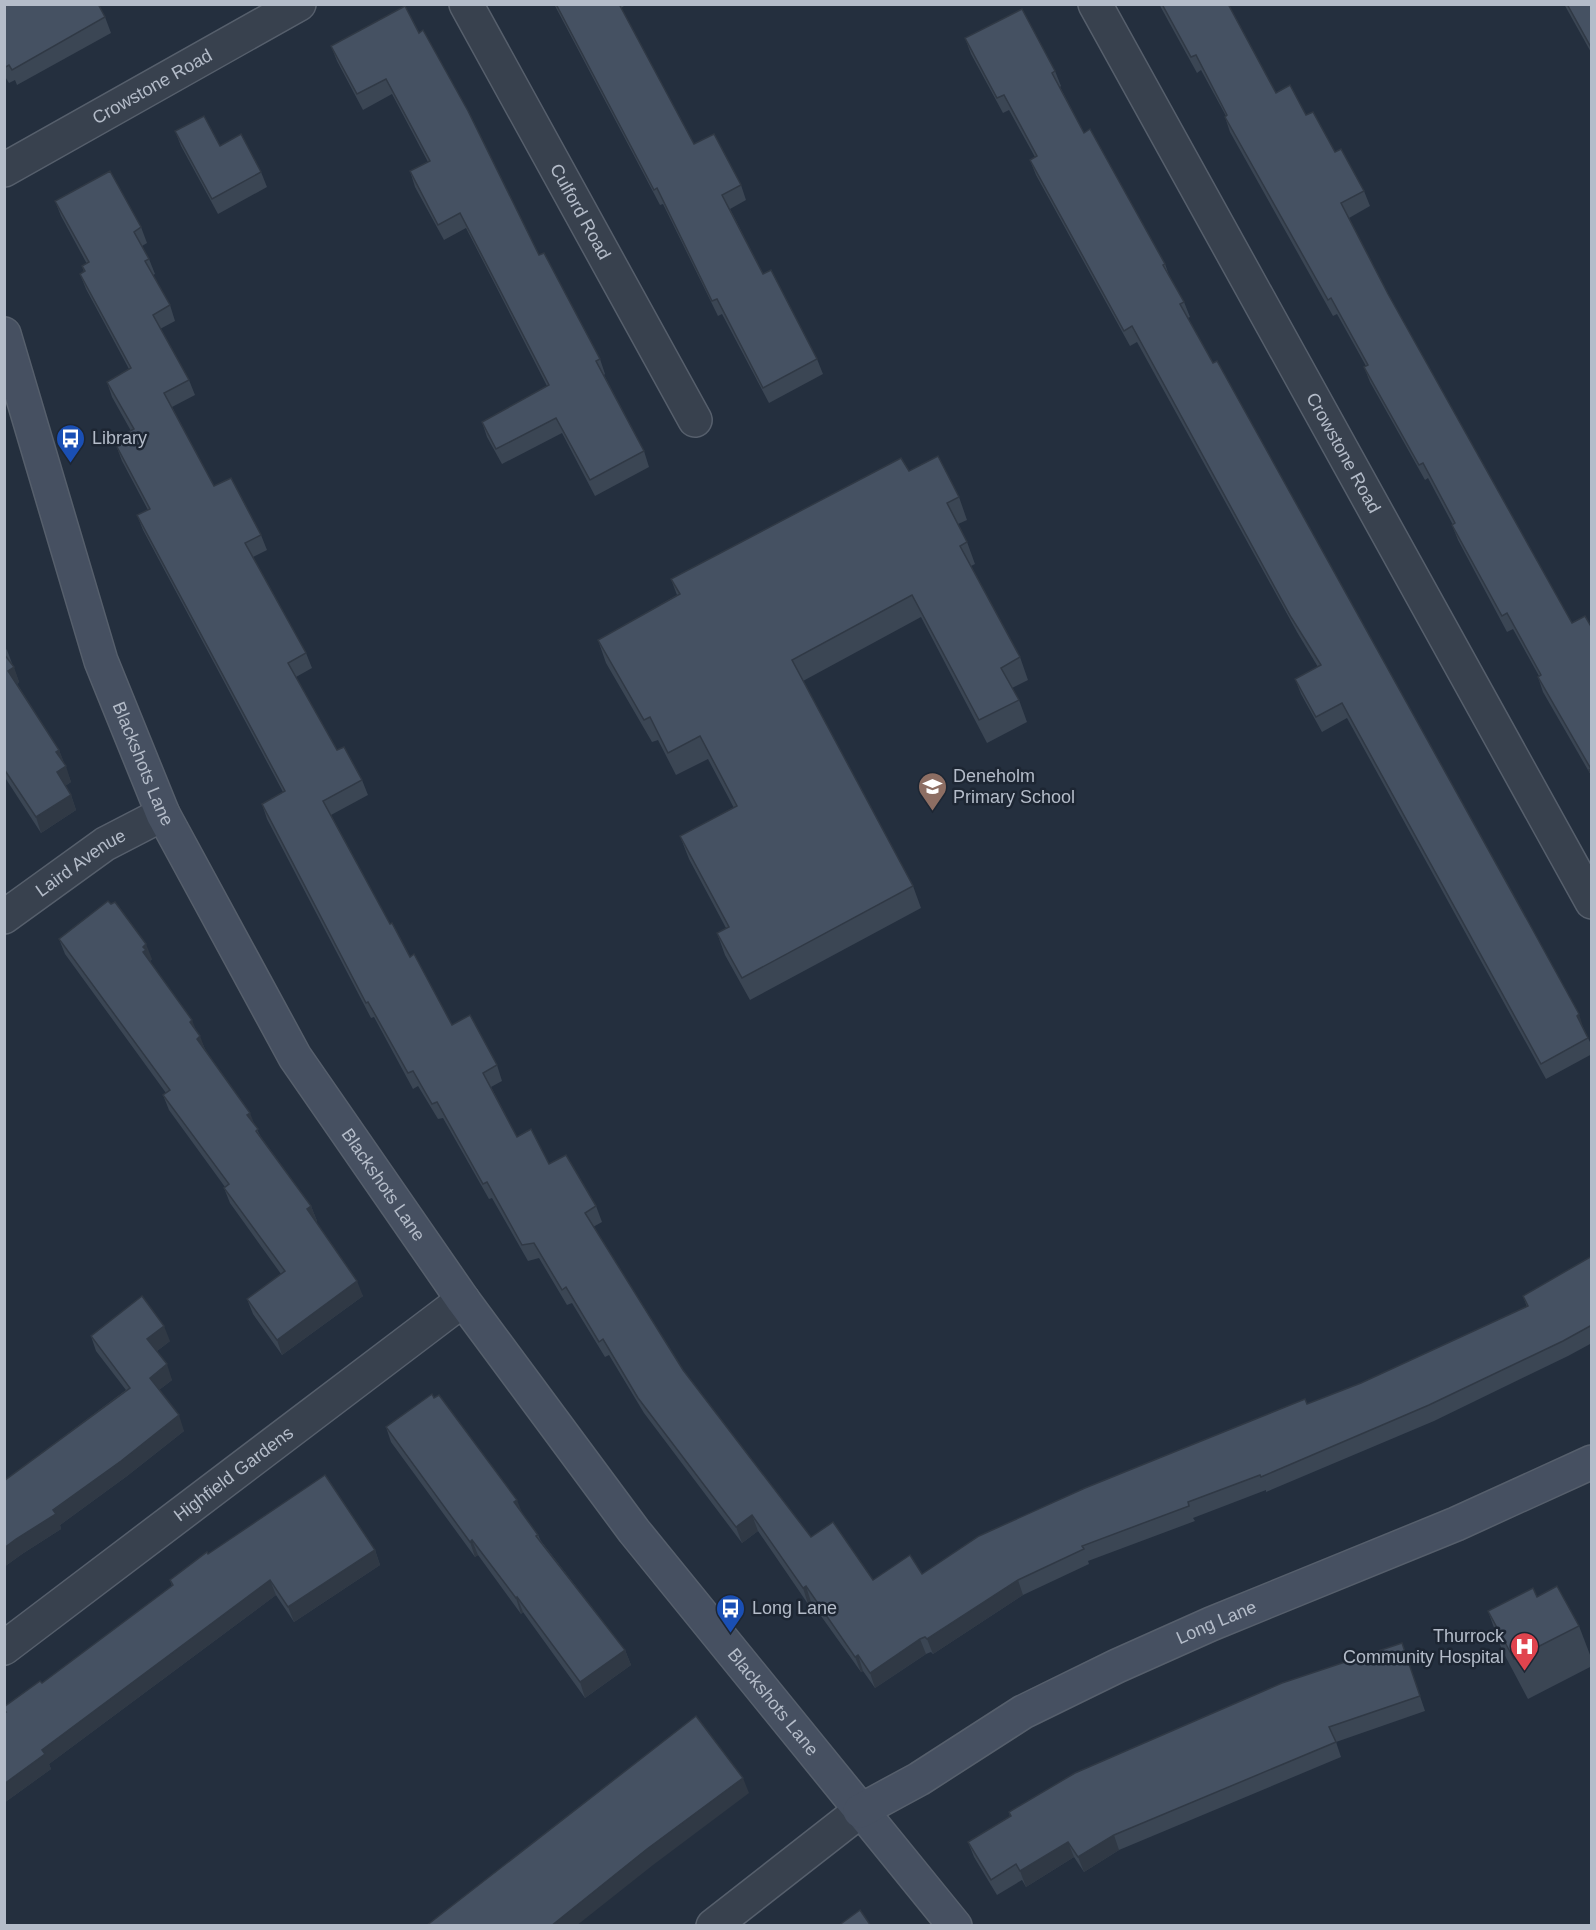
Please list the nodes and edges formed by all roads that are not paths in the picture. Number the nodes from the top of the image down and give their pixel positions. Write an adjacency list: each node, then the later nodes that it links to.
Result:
1 (299, 4): 4 (street, Crowstone Road)
2 (466, 4): 6 (street, Culford Road)
3 (1095, 4): 8 (street, Crowstone Road)
4 (4, 170)
5 (4, 334): 7 (street, Blackshots Lane)
6 (695, 420)
7 (163, 814): 9 (street, Laird Avenue); 10 (street, Blackshots Lane)
8 (1592, 902)
9 (4, 917)
10 (463, 1300): 12 (street, Highfield Gardens); 13 (street, Blackshots Lane)
11 (1592, 1462): 13 (street, Long Lane)
12 (4, 1648)
13 (860, 1811): 14 (street, Long Lane); 15 (street, Blackshots Lane)
14 (713, 1926)
15 (955, 1926)

